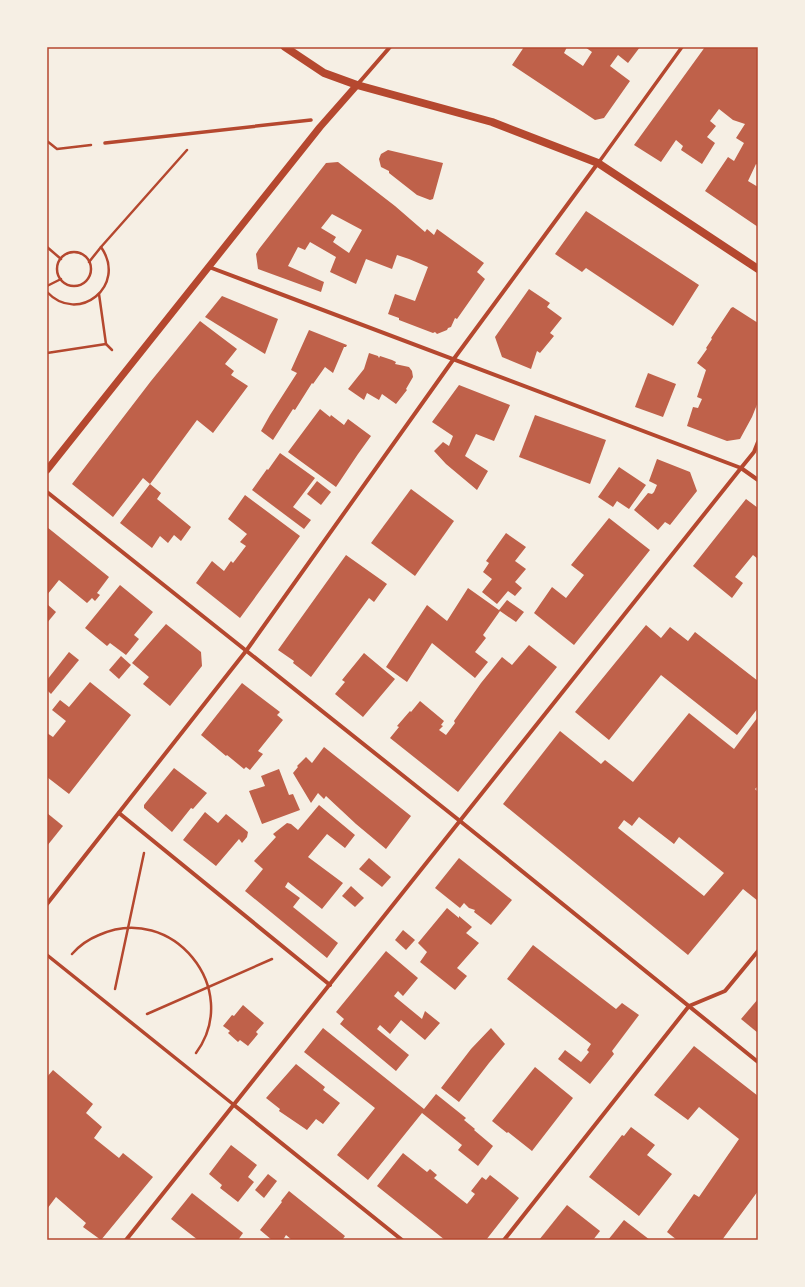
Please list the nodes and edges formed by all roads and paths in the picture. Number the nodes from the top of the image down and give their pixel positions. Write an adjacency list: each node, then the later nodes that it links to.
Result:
1 (285, 47): 4 (main road)
2 (390, 47): 4 (street)
3 (682, 47): 9 (street)
4 (357, 85): 9 (main road); 14 (street)
5 (311, 120): 6 (street)
6 (203, 132): 8 (street); 11 (path)
7 (47, 141): 8 (path)
8 (105, 143)
9 (598, 163): 15 (main road); 23 (street)
10 (47, 247): 12 (path)
11 (101, 247): 13 (path); 19 (path)
12 (61, 259): 13 (path); 16 (path)
13 (89, 262): 16 (path)
14 (209, 267): 23 (street); 26 (street)
15 (758, 269)
16 (61, 279): 17 (path)
17 (47, 286)
18 (47, 292): 19 (path)
19 (99, 294): 20 (path)
20 (106, 344): 21 (path); 22 (path)
21 (112, 350)
22 (47, 353)
23 (453, 360): 25 (street); 29 (street)
24 (758, 442): 25 (street)
25 (741, 468): 27 (street); 31 (street)
26 (47, 470)
27 (758, 480)
28 (47, 492): 29 (street)
29 (246, 651): 30 (street); 31 (street)
30 (119, 813): 32 (street); 33 (street)
31 (460, 821): 39 (street); 41 (street)
32 (147, 836): 34 (path); 35 (street)
33 (47, 904)
34 (128, 928): 38 (path); 40 (path); 42 (path)
35 (289, 951): 39 (street); 40 (path)
36 (758, 951): 41 (street)
37 (47, 955): 38 (street)
38 (62, 967): 42 (street)
39 (330, 985): 46 (street)
40 (209, 987): 43 (path); 45 (path)
41 (689, 1006): 44 (street); 49 (street)
42 (112, 1007): 43 (street)
43 (130, 1022): 45 (street)
44 (758, 1062)
45 (186, 1067): 46 (street)
46 (234, 1105): 47 (street); 48 (street)
47 (126, 1240)
48 (402, 1240)
49 (504, 1240)

